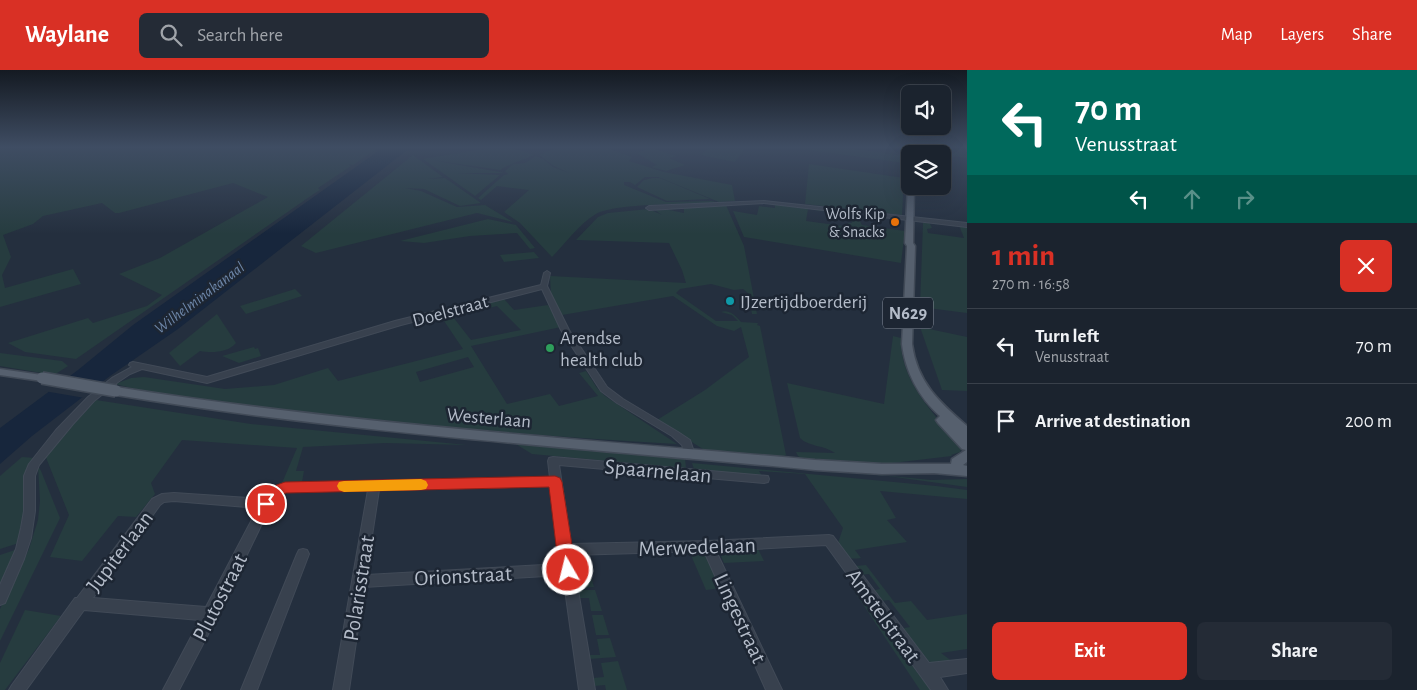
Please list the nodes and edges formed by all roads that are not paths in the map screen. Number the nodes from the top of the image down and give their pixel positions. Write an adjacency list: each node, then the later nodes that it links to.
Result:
1 (913, 195): 3 (main road, N629)
2 (649, 208): 3 (street)
3 (912, 218): 4 (street); 8 (main road, N629)
4 (967, 225)
5 (547, 273): 6 (street)
6 (544, 286): 13 (street); 28 (street, Doelstraat)
7 (0, 372): 13 (main road, Westerlaan, bridge)
8 (918, 378): 9 (main road, N629); 10 (main road, N629)
9 (930, 399): 11 (main road, N629); 12 (main road)
10 (967, 426)
11 (967, 433)
12 (967, 446)
13 (690, 455): 16 (main road, Westerlaan)
14 (553, 461): 18 (street, Spaarnelaan); 19 (street)
15 (964, 463): 16 (main road, Westerlaan)
16 (934, 468): 17 (main road, Westerlaan)
17 (967, 475)
18 (764, 479)
19 (555, 482): 20 (street); 24 (street)
20 (374, 486): 21 (street); 27 (street, Polarisstraat)
21 (266, 504): 29 (street, Jupiterlaan); 30 (street, Plutostraat)
22 (829, 540): 23 (street, Merwedelaan); 32 (street, Amstelstraat)
23 (708, 546): 24 (street, Merwedelaan); 38 (street, Lingestraat)
24 (565, 550): 26 (street)
25 (303, 554): 35 (street)
26 (568, 570): 27 (street, Orionstraat); 37 (street)
27 (358, 581): 36 (street, Polarisstraat)
28 (0, 599)
29 (80, 603): 30 (street); 33 (street, Jupiterlaan)
30 (211, 614): 34 (street, Plutostraat)
31 (967, 666): 32 (street)
32 (926, 672): 39 (street, Amstelstraat)
33 (17, 690)
34 (171, 690)
35 (249, 690)
36 (342, 690)
37 (587, 690)
38 (774, 690)
39 (940, 690)

